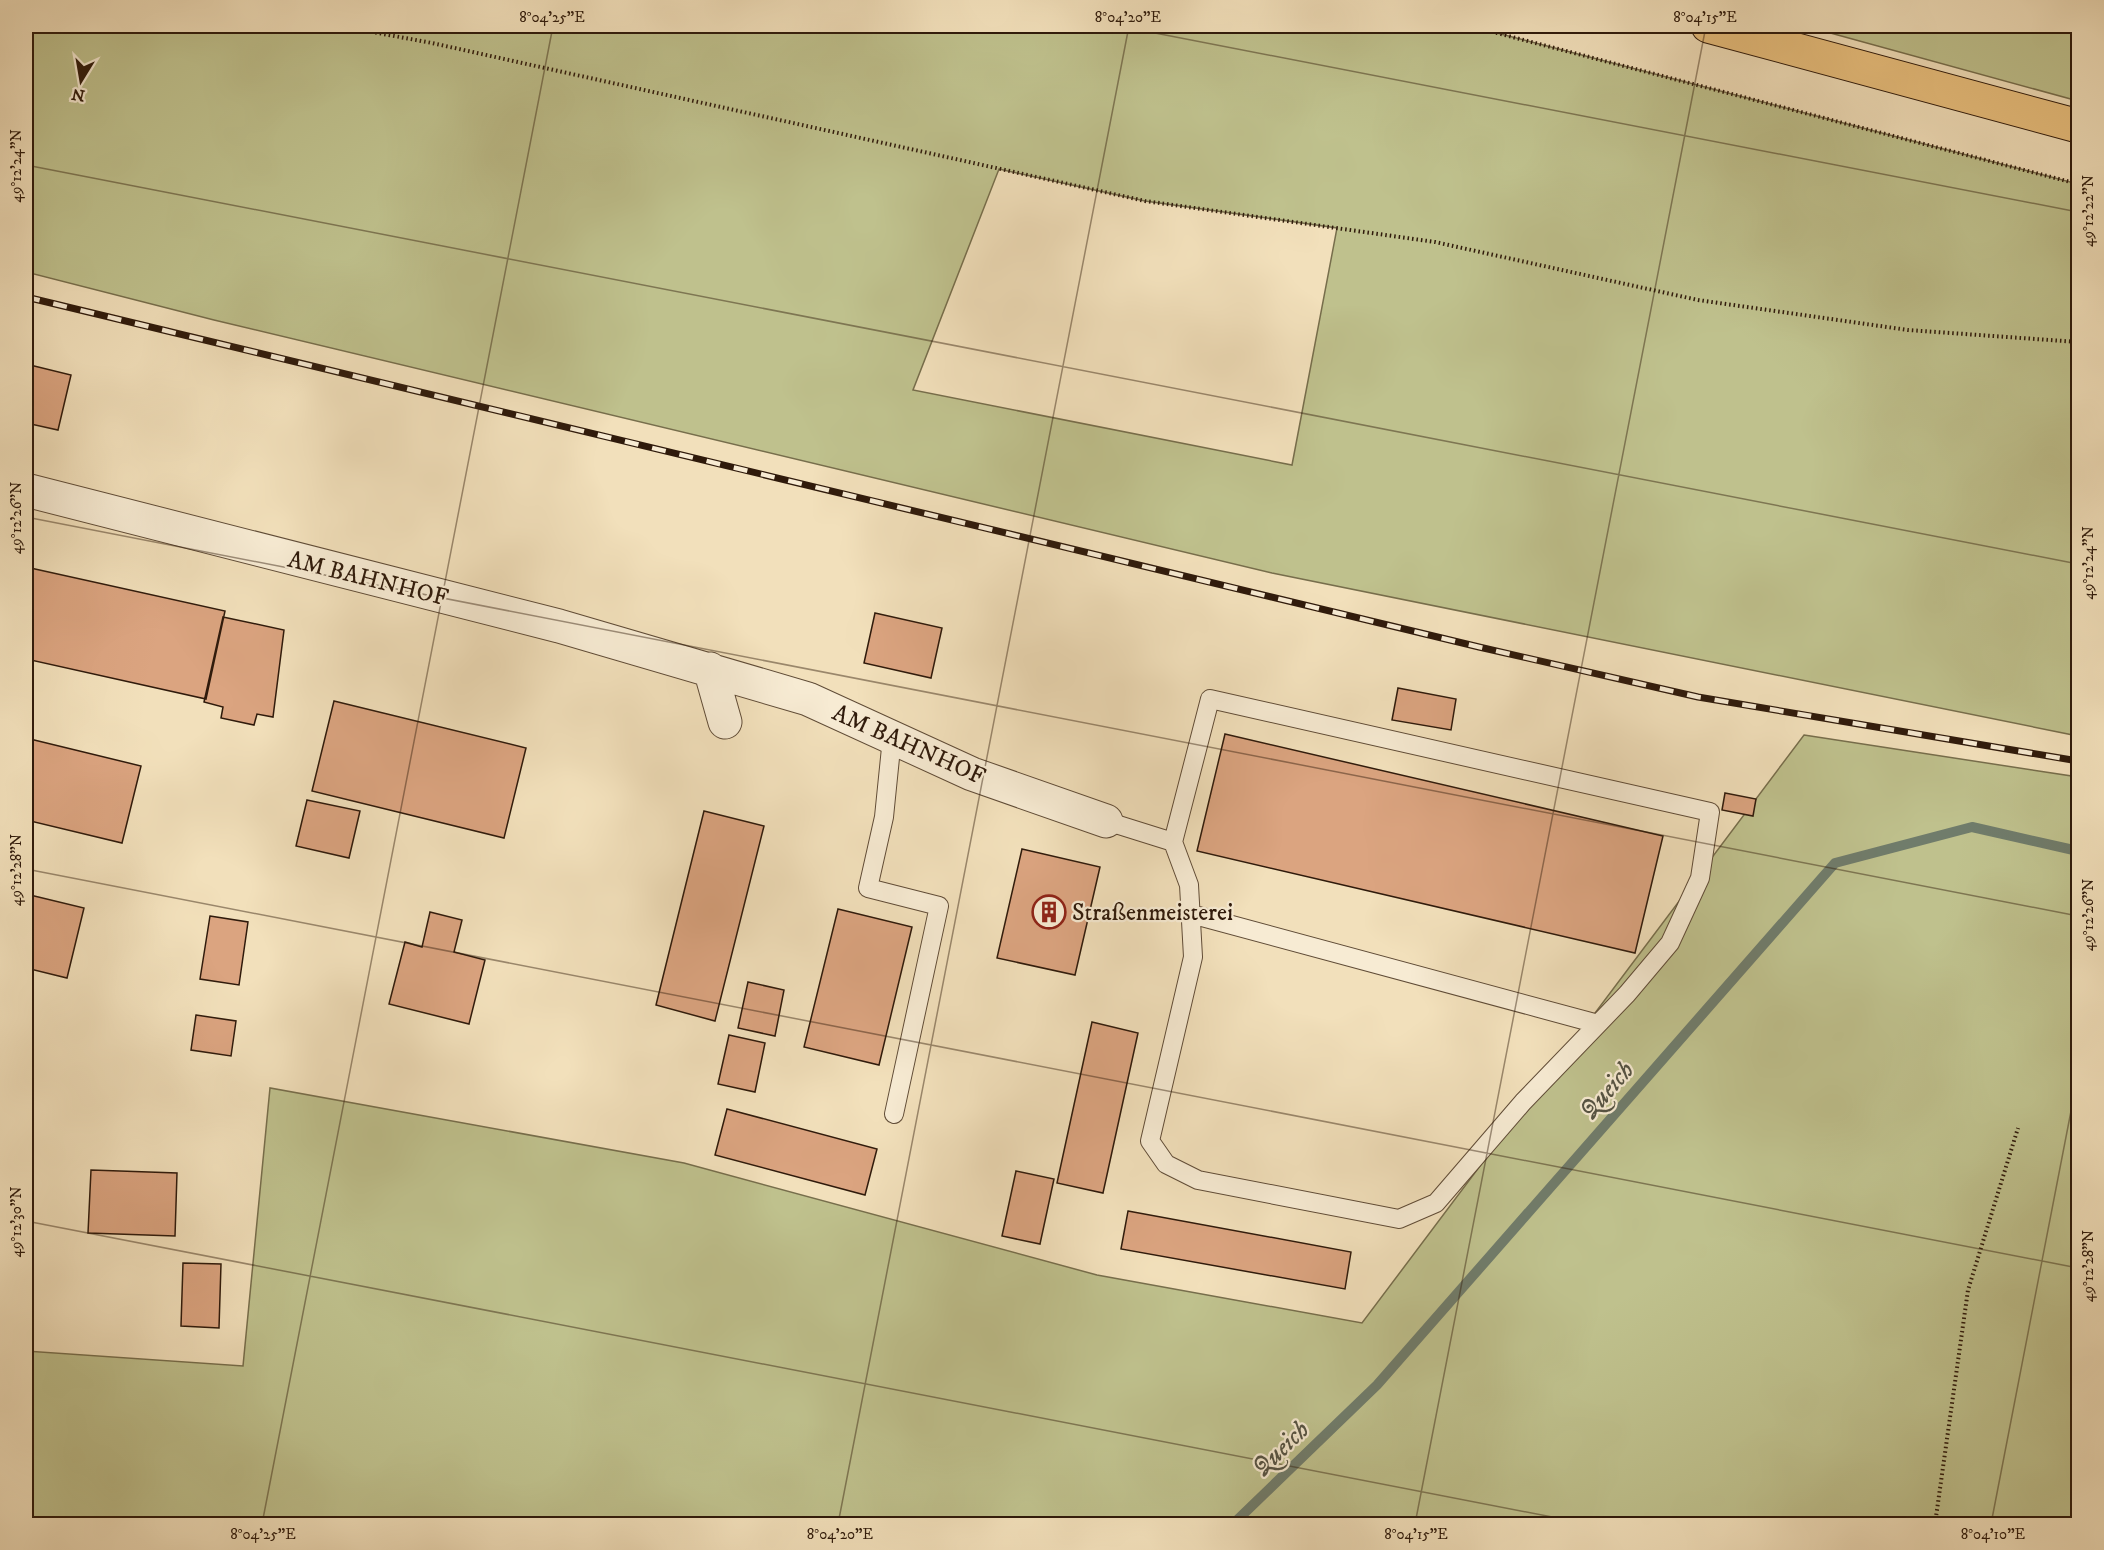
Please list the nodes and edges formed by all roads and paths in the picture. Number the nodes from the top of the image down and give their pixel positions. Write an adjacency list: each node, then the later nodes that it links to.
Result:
1 (340, 26): 6 (path)
2 (1470, 26): 5 (path)
3 (1708, 26): 4 (highway)
4 (2079, 126)
5 (2079, 184)
6 (2079, 342)
7 (26, 490): 8 (street, AM BAHNHOF)
8 (710, 669): 9 (street); 10 (street, AM BAHNHOF)
9 (725, 722)
10 (892, 738): 11 (street, AM BAHNHOF); 15 (lane)
11 (1106, 821): 12 (lane)
12 (1173, 842): 13 (lane); 14 (lane)
13 (1191, 914): 14 (lane); 14 (lane)
14 (1598, 1024)
15 (894, 1114)
16 (2018, 1128): 17 (path)
17 (1935, 1524)

